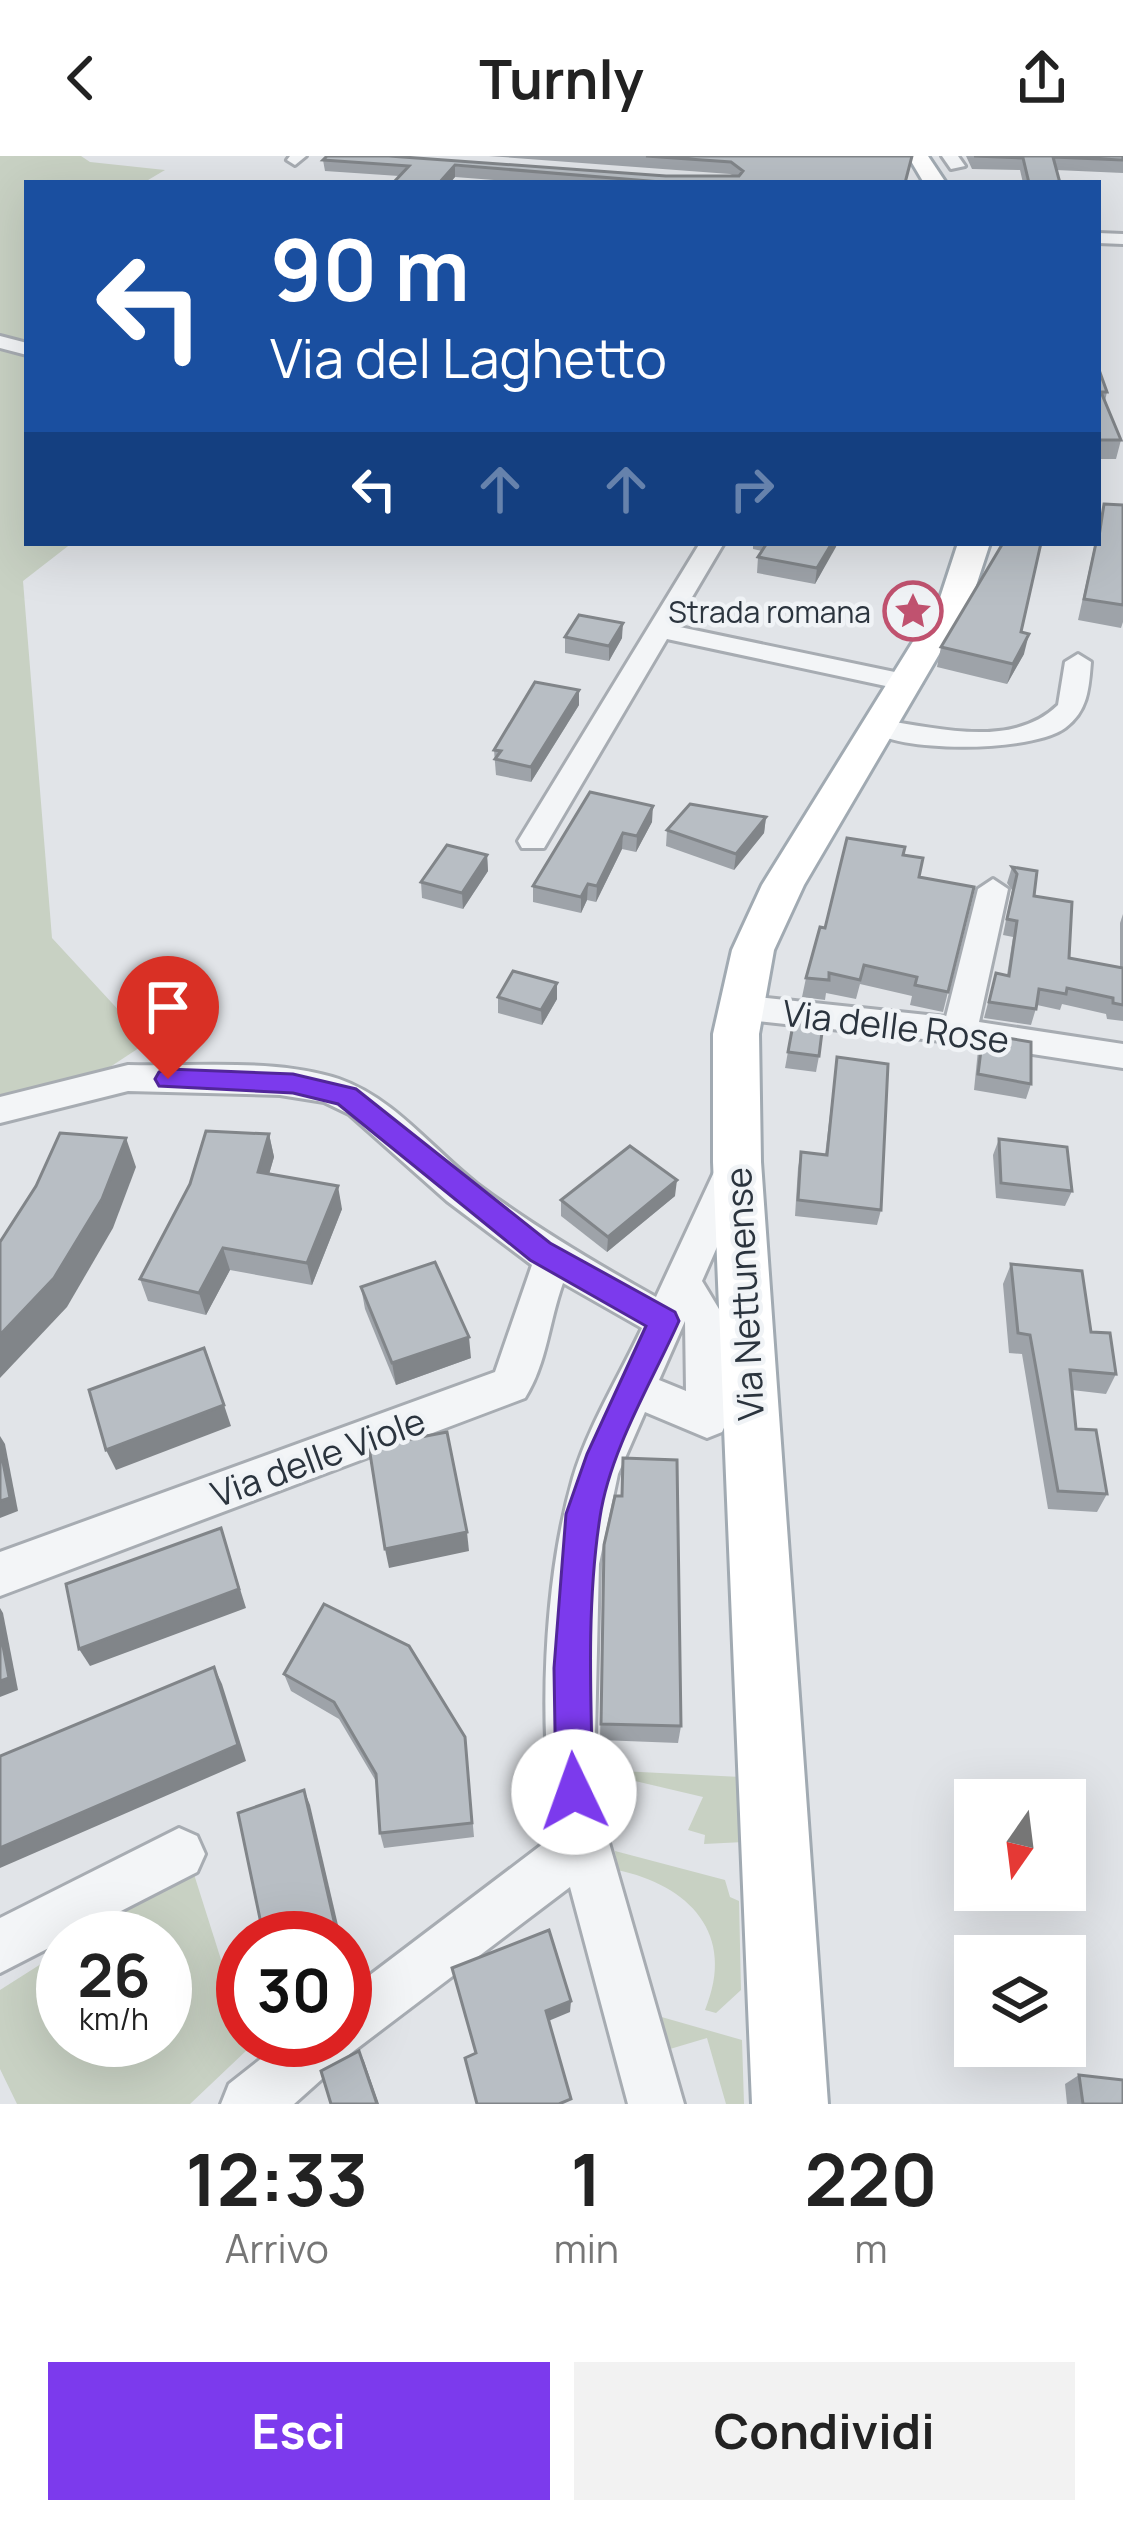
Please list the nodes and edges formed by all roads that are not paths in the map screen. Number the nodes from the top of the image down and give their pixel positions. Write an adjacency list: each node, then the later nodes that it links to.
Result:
1 (710, 546): 3 (street)
2 (973, 546): 5 (main road, Via Nettunense)
3 (661, 630): 5 (street); 7 (street)
4 (1078, 662): 6 (street)
5 (909, 683): 6 (main road, Via Nettunense)
6 (882, 728): 9 (main road, Via Nettunense)
7 (532, 841)
8 (993, 890): 10 (street)
9 (739, 1007): 10 (street, Via delle Rose); 13 (main road, Via Nettunense)
10 (960, 1031): 11 (street, Via delle Rose)
11 (1123, 1056)
12 (0, 1110): 14 (street)
13 (737, 1162): 15 (street); 25 (main road, Via Nettunense)
14 (553, 1260): 15 (street); 17 (street, Via delle Viole)
15 (673, 1301): 16 (street); 16 (street)
16 (634, 1388): 18 (street)
17 (0, 1574)
18 (583, 1845): 21 (street); 24 (street)
19 (179, 1854): 20 (street)
20 (0, 1946)
21 (372, 2007)
22 (295, 2067): 23 (street)
23 (249, 2104)
24 (656, 2104)
25 (790, 2104)

